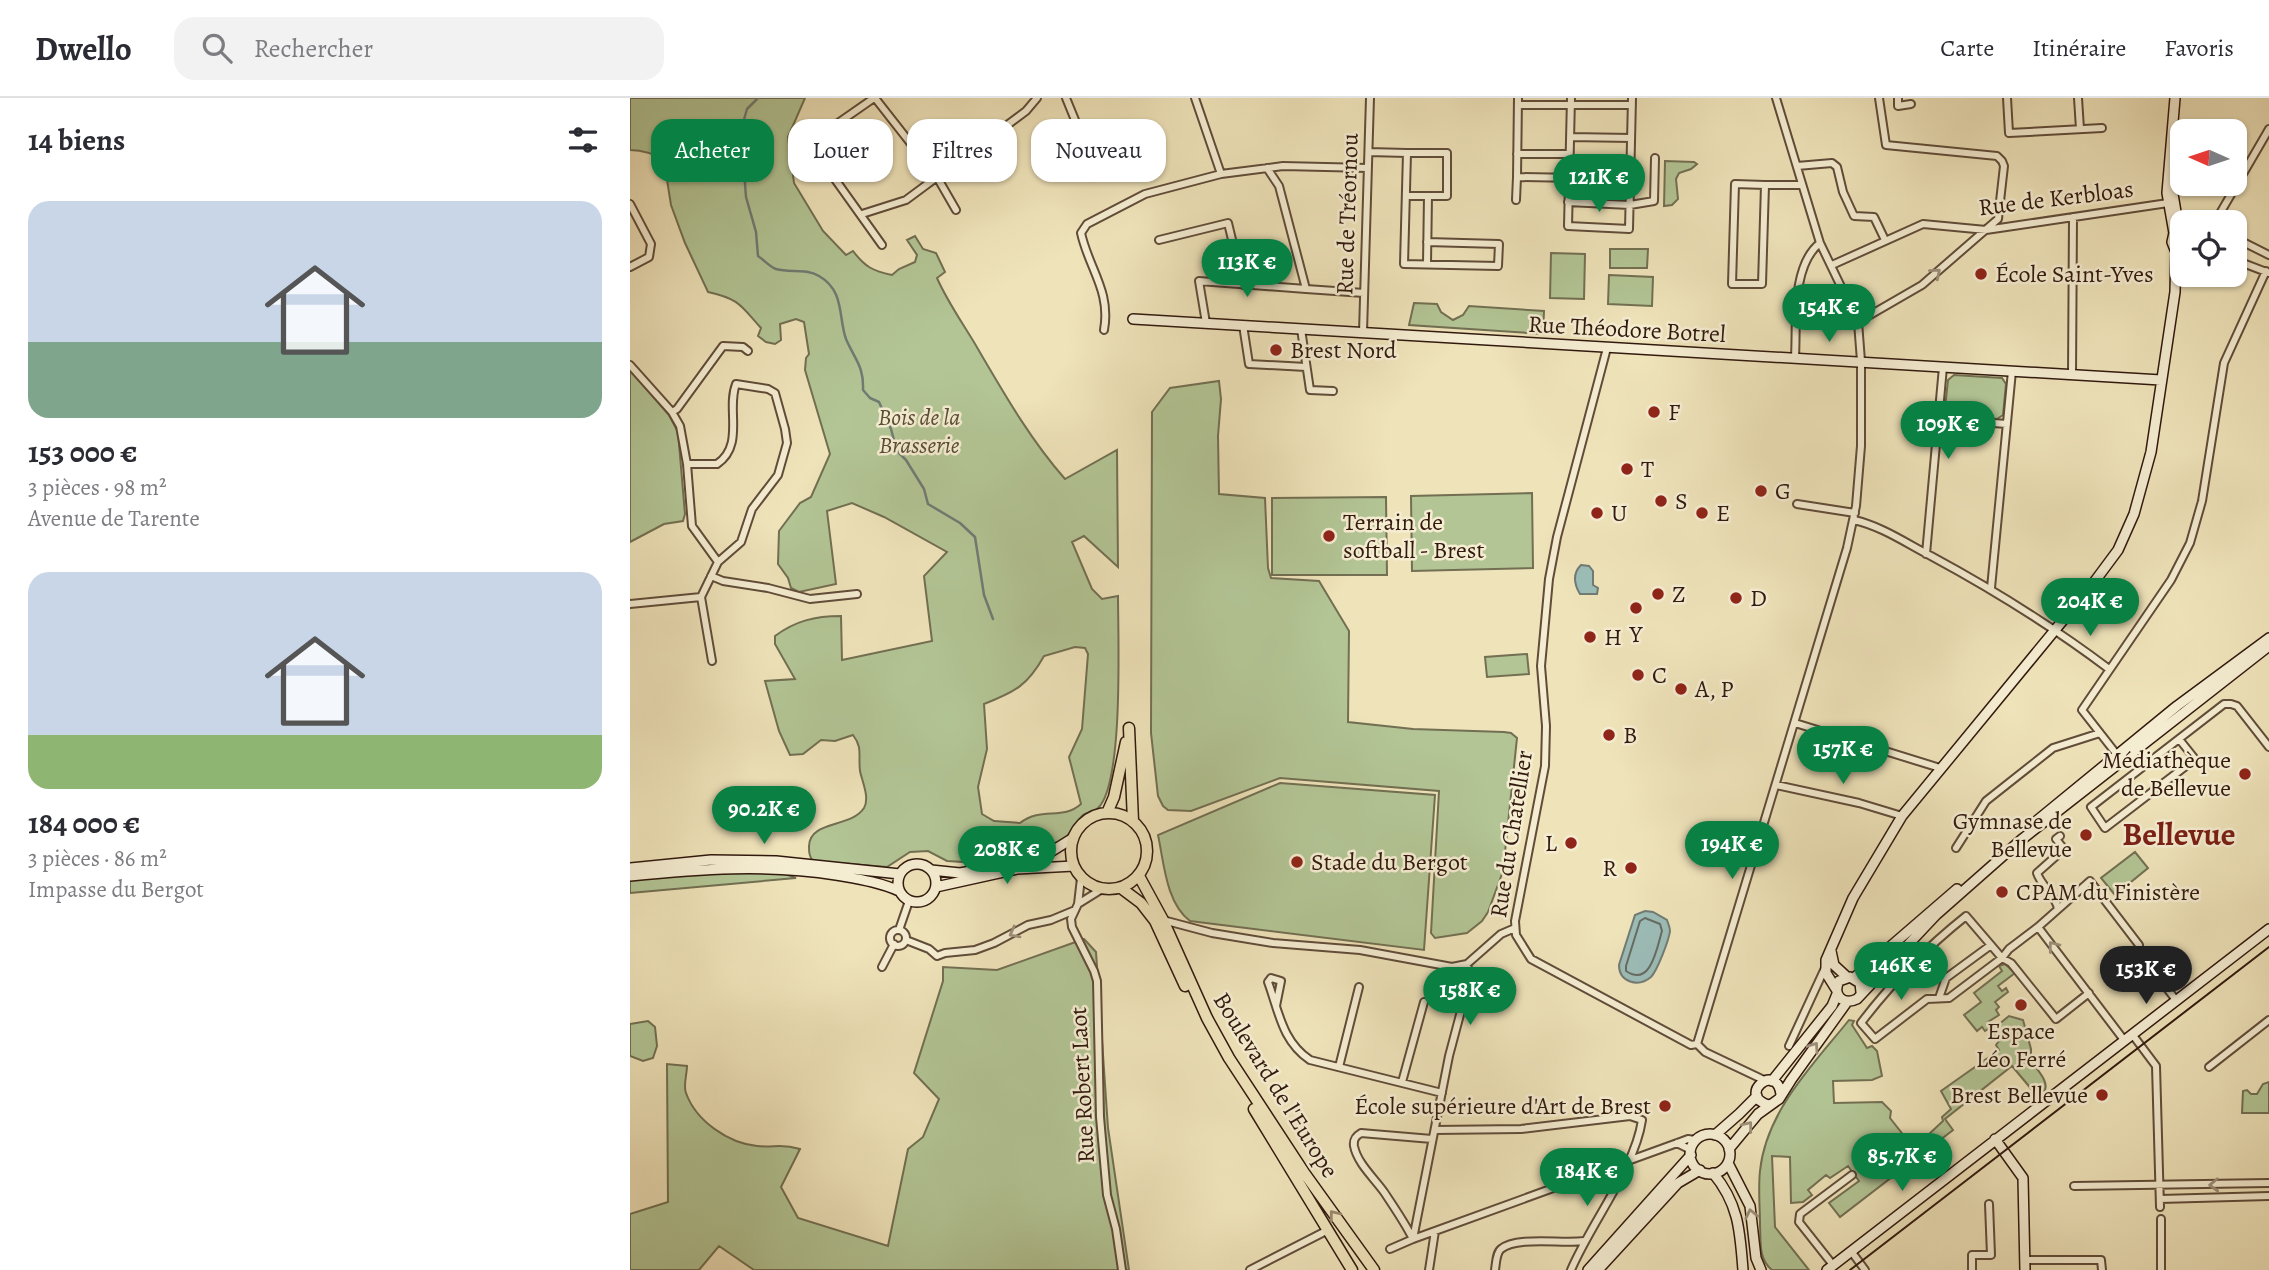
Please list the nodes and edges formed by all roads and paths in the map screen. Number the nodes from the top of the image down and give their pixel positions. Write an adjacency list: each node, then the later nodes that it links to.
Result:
1 (875, 98): 17 (street); 25 (street)
2 (1037, 98): 18 (street)
3 (1066, 98): 19 (street)
4 (1195, 98): 35 (street)
5 (1370, 98): 26 (street, Rue de Tréornou)
6 (1571, 98): 16 (street)
7 (1778, 98): 31 (street)
8 (1878, 98): 57 (street)
9 (1898, 98): 15 (street)
10 (2007, 98): 20 (street)
11 (2078, 98): 20 (street)
12 (2175, 98): 34 (street)
13 (1518, 102): 16 (street); 28 (street)
14 (1632, 102): 16 (street); 24 (street)
15 (1911, 104)
16 (1571, 106): 23 (street)
17 (844, 119)
18 (1015, 119)
19 (1075, 119)
20 (2080, 128): 21 (street)
21 (2102, 128)
22 (2269, 128): 54 (street)
23 (1570, 137): 24 (street); 29 (street)
24 (1631, 138): 38 (street)
25 (907, 139)
26 (1369, 152): 27 (street); 33 (street, Rue de Tréornou)
27 (1407, 153): 44 (street); 45 (street)
28 (1517, 154): 29 (street); 36 (street)
29 (1569, 154): 37 (street)
30 (1655, 158): 50 (street)
31 (1797, 166): 43 (street); 59 (street)
32 (1267, 168): 33 (street); 35 (street); 72 (street)
33 (1368, 168): 73 (street, Rue de Tréornou)
34 (2169, 170): 48 (street); 53 (street)
35 (1221, 174): 79 (street)
36 (1517, 177): 37 (street); 46 (street)
37 (1569, 178): 38 (street); 47 (street)
38 (1630, 179): 50 (street)
39 (838, 182): 55 (street)
40 (930, 182): 55 (street)
41 (940, 182): 51 (street)
42 (1765, 185): 42 (street); 43 (street)
43 (1802, 185): 61 (street)
44 (1406, 196): 45 (street); 65 (street)
45 (1427, 196): 60 (street)
46 (1516, 200)
47 (1568, 202): 50 (street); 50 (street)
48 (2168, 203): 52 (street); 56 (street, Rue de Kerbloas)
49 (630, 204): 68 (street)
50 (1630, 205)
51 (956, 210)
52 (2171, 210)
53 (2176, 210)
54 (2222, 210)
55 (862, 214): 63 (street)
56 (2073, 218): 57 (street, Rue de Kerbloas); 89 (street)
57 (1986, 230): 59 (street, Rue de Kerbloas); 75 (street, one-way to 57)
58 (1159, 240): 70 (street)
59 (1885, 240): 67 (street, Rue de Kerbloas)
60 (1427, 242): 65 (street); 65 (street)
61 (1820, 243): 67 (street); 83 (street)
62 (2247, 244): 64 (street)
63 (883, 245)
64 (2269, 256)
65 (1427, 264)
66 (2247, 264): 69 (street)
67 (1832, 265): 75 (street)
68 (630, 267)
69 (2267, 272): 109 (street)
70 (1242, 285): 72 (street); 76 (street)
71 (2174, 287): 90 (street)
72 (1306, 289): 73 (street)
73 (1364, 293): 80 (street, Rue de Tréornou)
74 (1133, 319): 76 (street, Rue Théodore Botrel)
75 (1858, 322): 84 (street)
76 (1206, 323): 77 (street, Rue Théodore Botrel)
77 (1242, 325): 78 (street, Rue Théodore Botrel); 87 (street)
78 (1301, 328): 80 (street, Rue Théodore Botrel); 87 (street)
79 (1104, 330)
80 (1363, 332): 81 (street, Rue Théodore Botrel)
81 (1607, 348): 83 (street, Rue Théodore Botrel); 141 (street, Rue du Chatellier)
82 (748, 351): 92 (street)
83 (1795, 357): 84 (street, Rue Théodore Botrel)
84 (1861, 361): 86 (street, Rue Théodore Botrel); 97 (street)
85 (630, 365): 92 (street)
86 (1943, 366): 88 (street, Rue Théodore Botrel); 93 (street)
87 (1306, 367): 91 (street)
88 (2012, 371): 89 (street, Rue Théodore Botrel); 94 (street)
89 (2072, 375): 90 (street, Rue Théodore Botrel)
90 (2161, 380): 105 (street)
91 (1333, 391)
92 (673, 412): 95 (street)
93 (1938, 419): 94 (street); 98 (street)
94 (2007, 424): 101 (street)
95 (687, 464): 99 (street); 99 (street)
96 (1797, 504): 97 (street)
97 (1854, 517): 98 (street); 111 (street)
98 (1926, 554): 101 (street)
99 (718, 562): 100 (street)
100 (711, 576): 102 (street); 103 (street)
101 (1991, 588): 105 (street)
102 (857, 594)
103 (701, 597): 104 (street); 108 (street)
104 (630, 604)
105 (2056, 629): 109 (street); 116 (street)
106 (2269, 638): 115 (street)
107 (2269, 646): 110 (street)
108 (712, 661)
109 (2109, 669): 112 (street)
110 (2174, 721): 113 (street); 156 (street)
111 (1795, 723): 116 (street); 117 (street)
112 (2100, 733): 115 (street); 123 (street)
113 (2182, 737): 113 (street); 114 (street)
114 (2269, 747)
115 (2118, 756): 153 (street)
116 (1940, 768): 119 (street)
117 (1776, 785): 119 (street); 165 (street)
118 (1107, 813): 120 (main road); 120 (main road); 122 (main road)
119 (1902, 816): 148 (street)
120 (1133, 821): 129 (main road)
121 (2060, 836): 137 (street)
122 (1073, 838): 124 (main road); 126 (street)
123 (1956, 848)
124 (1074, 866): 130 (main road); 131 (street)
125 (630, 868): 127 (street)
126 (931, 870): 127 (street); 131 (street)
127 (900, 874): 134 (street)
128 (630, 876): 134 (street)
129 (1139, 876): 132 (main road); 138 (main road, Boulevard de l'Europe)
130 (1081, 878): 133 (main road); 136 (street, Rue Robert Laot)
131 (936, 887): 135 (street)
132 (1121, 888): 133 (main road); 195 (main road, Boulevard de l'Europe)
133 (1102, 889): 136 (street)
134 (899, 891): 135 (street)
135 (909, 901): 143 (street)
136 (1077, 907): 145 (street, one-way to 145); 203 (street, Rue Robert Laot)
137 (2058, 909): 140 (street); 159 (street)
138 (1163, 920): 139 (street); 144 (main road, Boulevard de l'Europe)
139 (1184, 927): 144 (street); 150 (street)
140 (2038, 927): 149 (street); 157 (street, one-way to 140)
141 (1515, 928): 150 (street); 165 (street, Rue du Chatellier)
142 (2269, 929): 159 (street)
143 (899, 930): 145 (street); 146 (street)
144 (1171, 938): 206 (main road, Boulevard de l'Europe, one-way to 144)
145 (906, 940): 146 (street)
146 (894, 944): 151 (street)
147 (1991, 946): 149 (street); 158 (street); 158 (street)
148 (1831, 951): 152 (street); 153 (street)
149 (2002, 958): 157 (street); 158 (street)
150 (1467, 964): 173 (street)
151 (881, 967)
152 (1825, 968): 155 (street); 166 (street)
153 (1850, 977): 155 (street); 156 (street)
154 (1359, 987): 167 (street)
155 (1837, 991): 161 (street); 170 (street)
156 (1861, 992): 161 (street)
157 (2090, 993): 164 (street)
158 (1939, 998)
159 (2176, 1000): 164 (street)
160 (1424, 1002): 171 (street)
161 (1847, 1002): 174 (street, one-way to 161)
162 (1276, 1006): 167 (street)
163 (2269, 1020): 168 (street)
164 (2128, 1037): 179 (street); 191 (street)
165 (1697, 1044): 169 (street, Rue du Chatellier)
166 (1789, 1046)
167 (1339, 1067): 171 (street)
168 (2209, 1067)
169 (1746, 1073): 170 (street, Rue du Chatellier); 172 (street, Rue du Chatellier)
170 (1769, 1081): 172 (street); 174 (street)
171 (1402, 1082): 173 (street)
172 (1757, 1092): 175 (street); 177 (street)
173 (1442, 1093): 176 (street)
174 (1781, 1094): 175 (street)
175 (1769, 1105): 182 (street, one-way to 175)
176 (1435, 1130): 178 (street); 184 (street)
177 (1715, 1135): 180 (street); 182 (street)
178 (1432, 1139): 197 (street); 197 (street)
179 (1995, 1139): 200 (street); 201 (street)
180 (1696, 1140): 181 (street); 183 (street)
181 (1677, 1143): 183 (street); 184 (street)
182 (1729, 1149): 185 (street)
183 (1691, 1153): 186 (street); 210 (street)
184 (1631, 1160): 196 (street); 198 (street)
185 (1728, 1163): 187 (street); 213 (street, one-way to 185)
186 (1700, 1170): 187 (street); 211 (street)
187 (1713, 1173): 212 (street)
188 (1852, 1175): 202 (street)
189 (2269, 1183): 191 (street, one-way to 191)
190 (2074, 1186): 191 (street)
191 (2160, 1186): 192 (street)
192 (2269, 1196)
193 (1989, 1204): 215 (street)
194 (2161, 1219): 217 (street)
195 (1328, 1230): 204 (street); 205 (main road, Boulevard de l'Europe)
196 (1435, 1231): 197 (street); 207 (street)
197 (1413, 1239): 199 (street)
198 (1584, 1241): 208 (street); 209 (street)
199 (1390, 1249)
200 (1851, 1251): 202 (street); 214 (street)
201 (2024, 1265): 216 (street)
202 (1830, 1268)
203 (1122, 1270)
204 (1250, 1270)
205 (1352, 1270)
206 (1374, 1270)
207 (1429, 1270)
208 (1495, 1270)
209 (1571, 1270)
210 (1588, 1270)
211 (1598, 1270)
212 (1743, 1270)
213 (1761, 1270)
214 (1865, 1270)
215 (1972, 1270)
216 (2102, 1270)
217 (2161, 1270)

